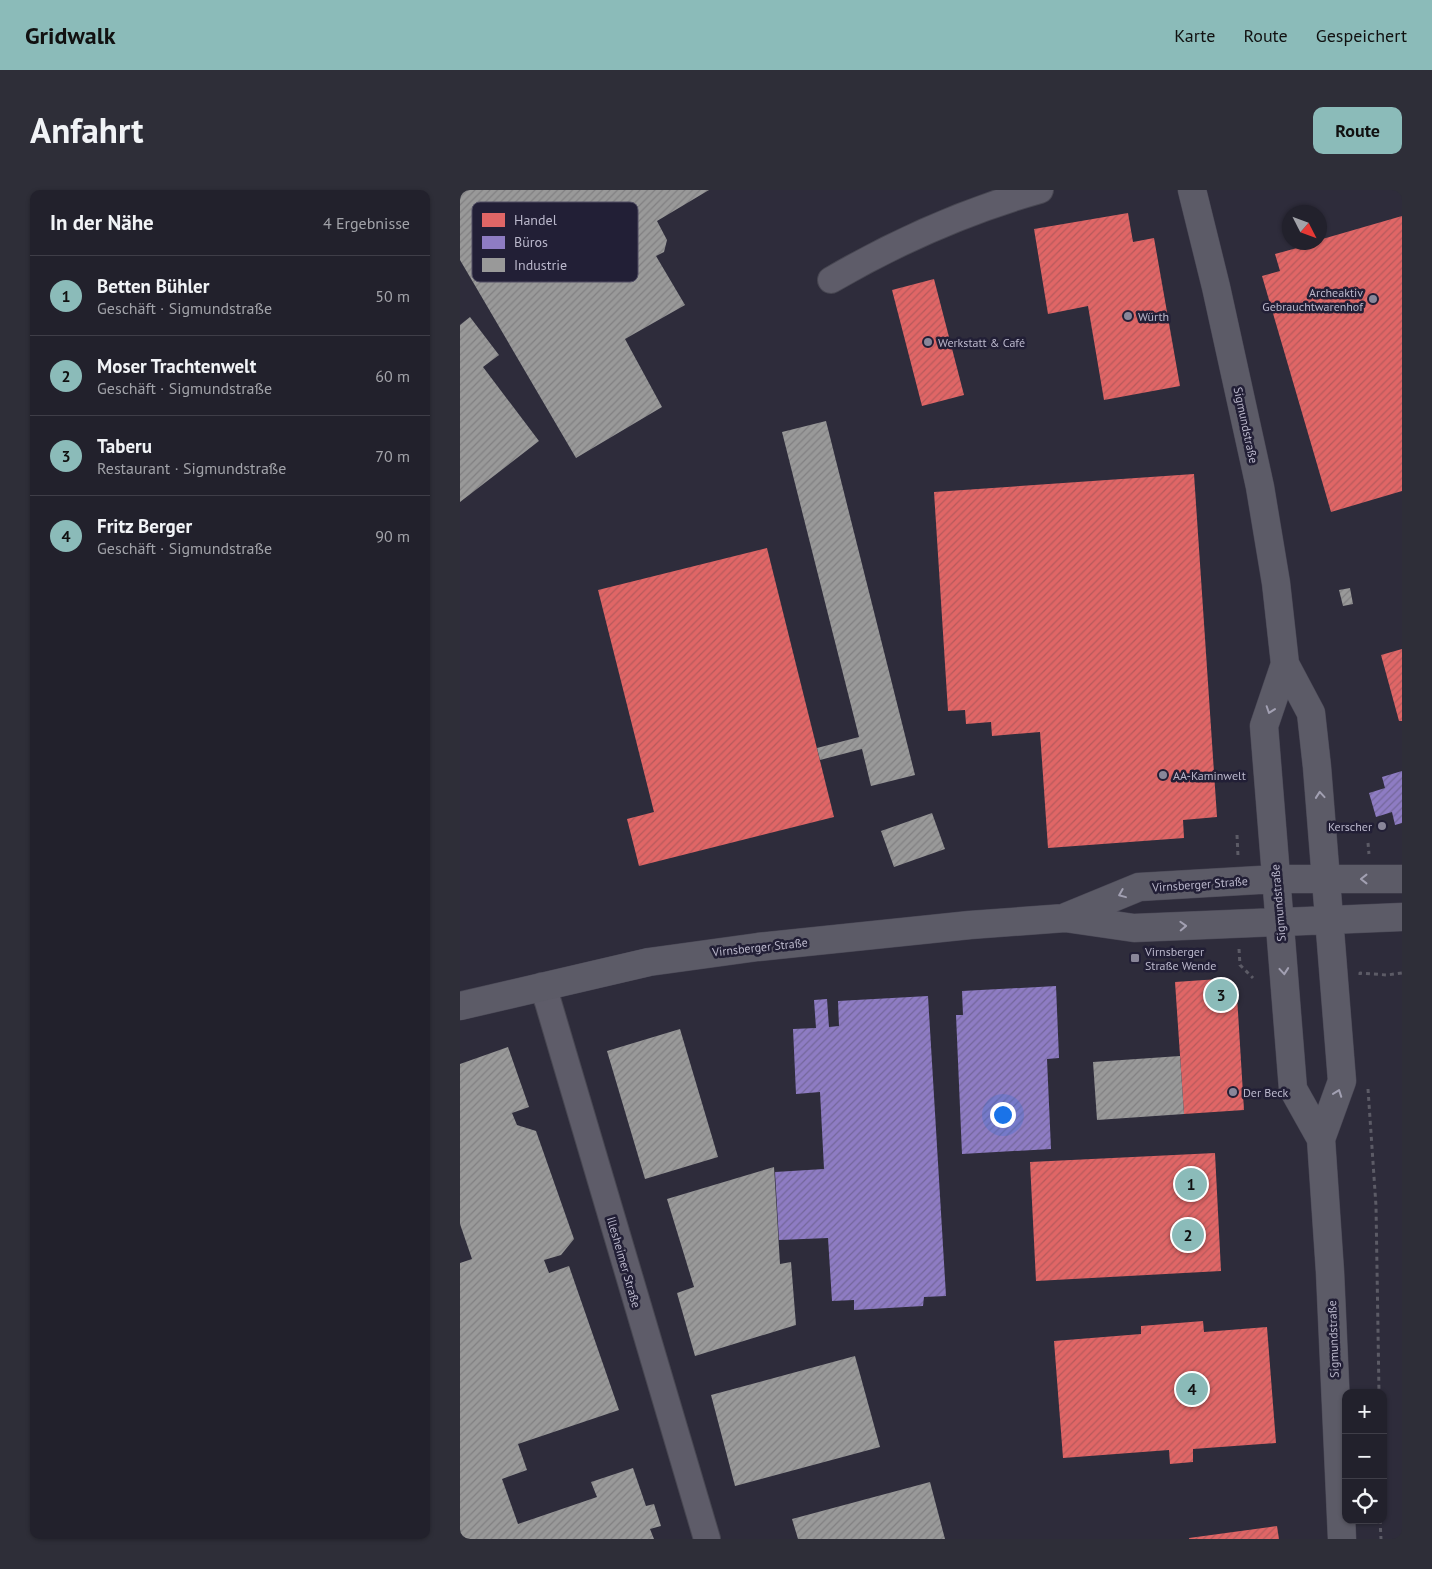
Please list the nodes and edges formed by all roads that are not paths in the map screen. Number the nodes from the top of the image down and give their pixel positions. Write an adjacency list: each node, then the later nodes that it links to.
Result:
1 (1040, 190): 3 (street)
2 (1192, 190): 4 (main road, Sigmundstraße)
3 (831, 280)
4 (1285, 664): 5 (main road, Sigmundstraße, one-way to 5); 6 (main road, Sigmundstraße, one-way to 4)
5 (1276, 879): 6 (main road, Virnsberger Straße); 9 (main road, Virnsberger Straße, one-way to 9); 11 (main road, Sigmundstraße)
6 (1327, 879): 7 (main road, Virnsberger Straße, one-way to 6); 10 (main road, Sigmundstraße)
7 (1402, 879)
8 (1402, 917): 10 (main road, Virnsberger Straße)
9 (1065, 918): 11 (main road, Virnsberger Straße, one-way to 11); 12 (main road, Virnsberger Straße)
10 (1330, 920): 11 (main road, Virnsberger Straße); 14 (main road, Sigmundstraße, one-way to 10)
11 (1280, 922): 14 (main road, Sigmundstraße, one-way to 14)
12 (542, 986): 13 (main road, Virnsberger Straße); 15 (street, Illesheimer Straße)
13 (460, 1006)
14 (1321, 1139): 16 (main road, Sigmundstraße)
15 (708, 1539)
16 (1342, 1539)

